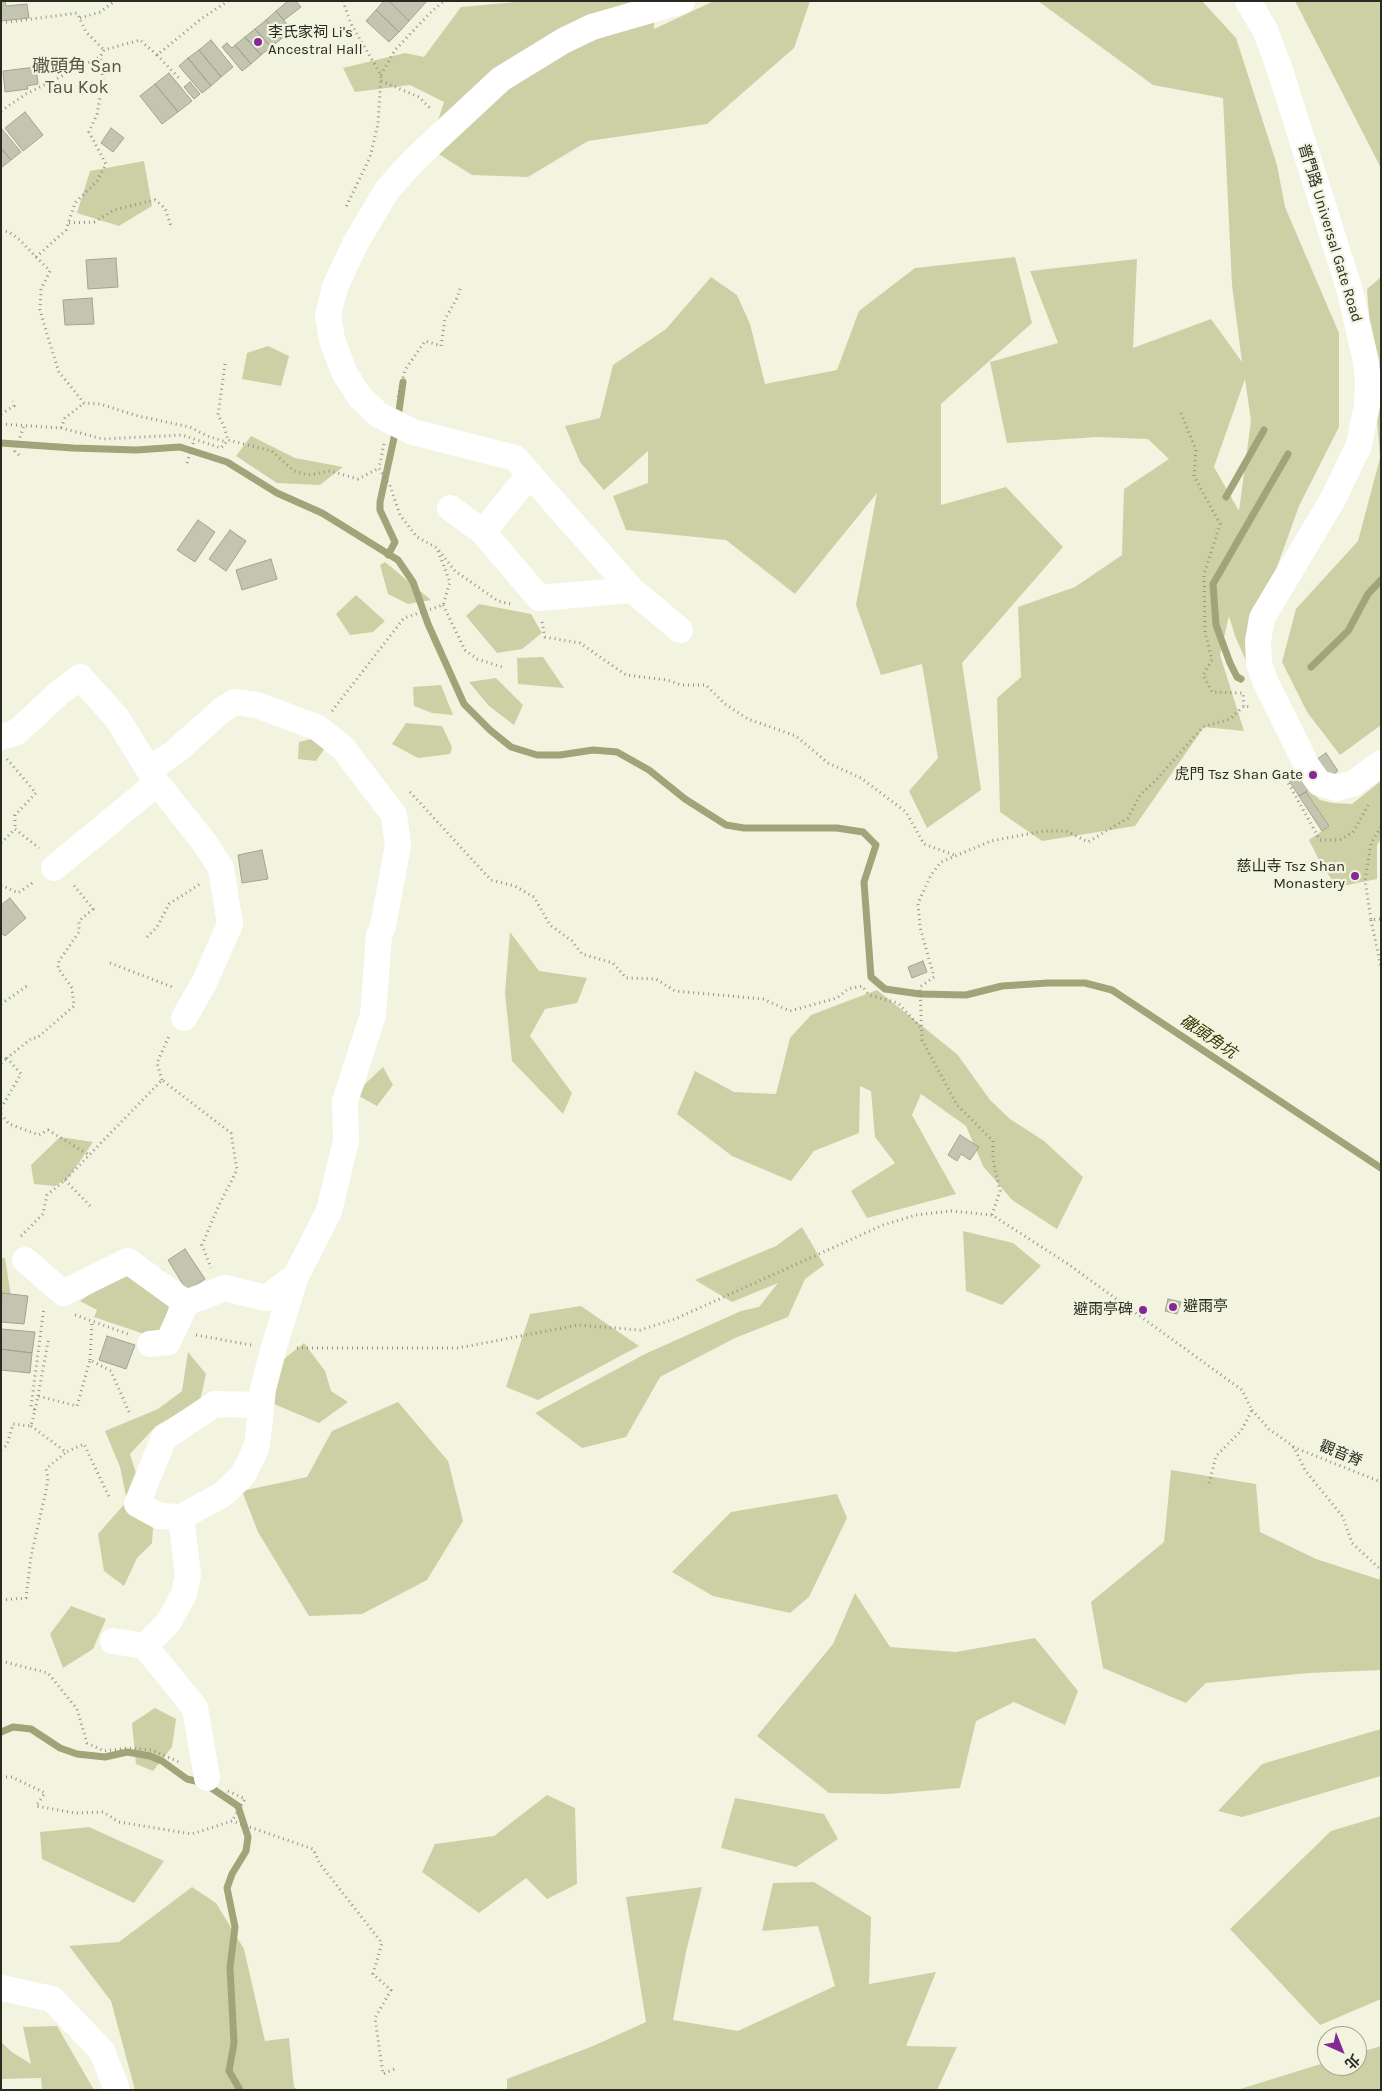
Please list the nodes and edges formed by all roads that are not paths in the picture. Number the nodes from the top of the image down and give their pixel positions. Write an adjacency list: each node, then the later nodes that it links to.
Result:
1 (682, 1): 3 (street)
2 (1248, 1): 9 (street, 普門路 Universal Gate Road)
3 (530, 474): 5 (street); 6 (street)
4 (450, 508): 5 (street)
5 (483, 532): 6 (street)
6 (632, 590): 7 (street)
7 (680, 630)
8 (2, 745): 10 (street)
9 (1381, 763)
10 (154, 775): 11 (street); 12 (street); 14 (street)
11 (56, 866)
12 (184, 1007)
13 (20, 1250): 15 (street)
14 (296, 1276): 15 (street); 17 (street)
15 (186, 1303): 16 (street)
16 (150, 1344)
17 (261, 1405): 18 (street); 18 (street)
18 (181, 1517): 20 (street)
19 (113, 1641): 20 (street)
20 (145, 1646): 21 (street)
21 (207, 1778)
22 (1, 1988): 23 (street)
23 (117, 2090)

